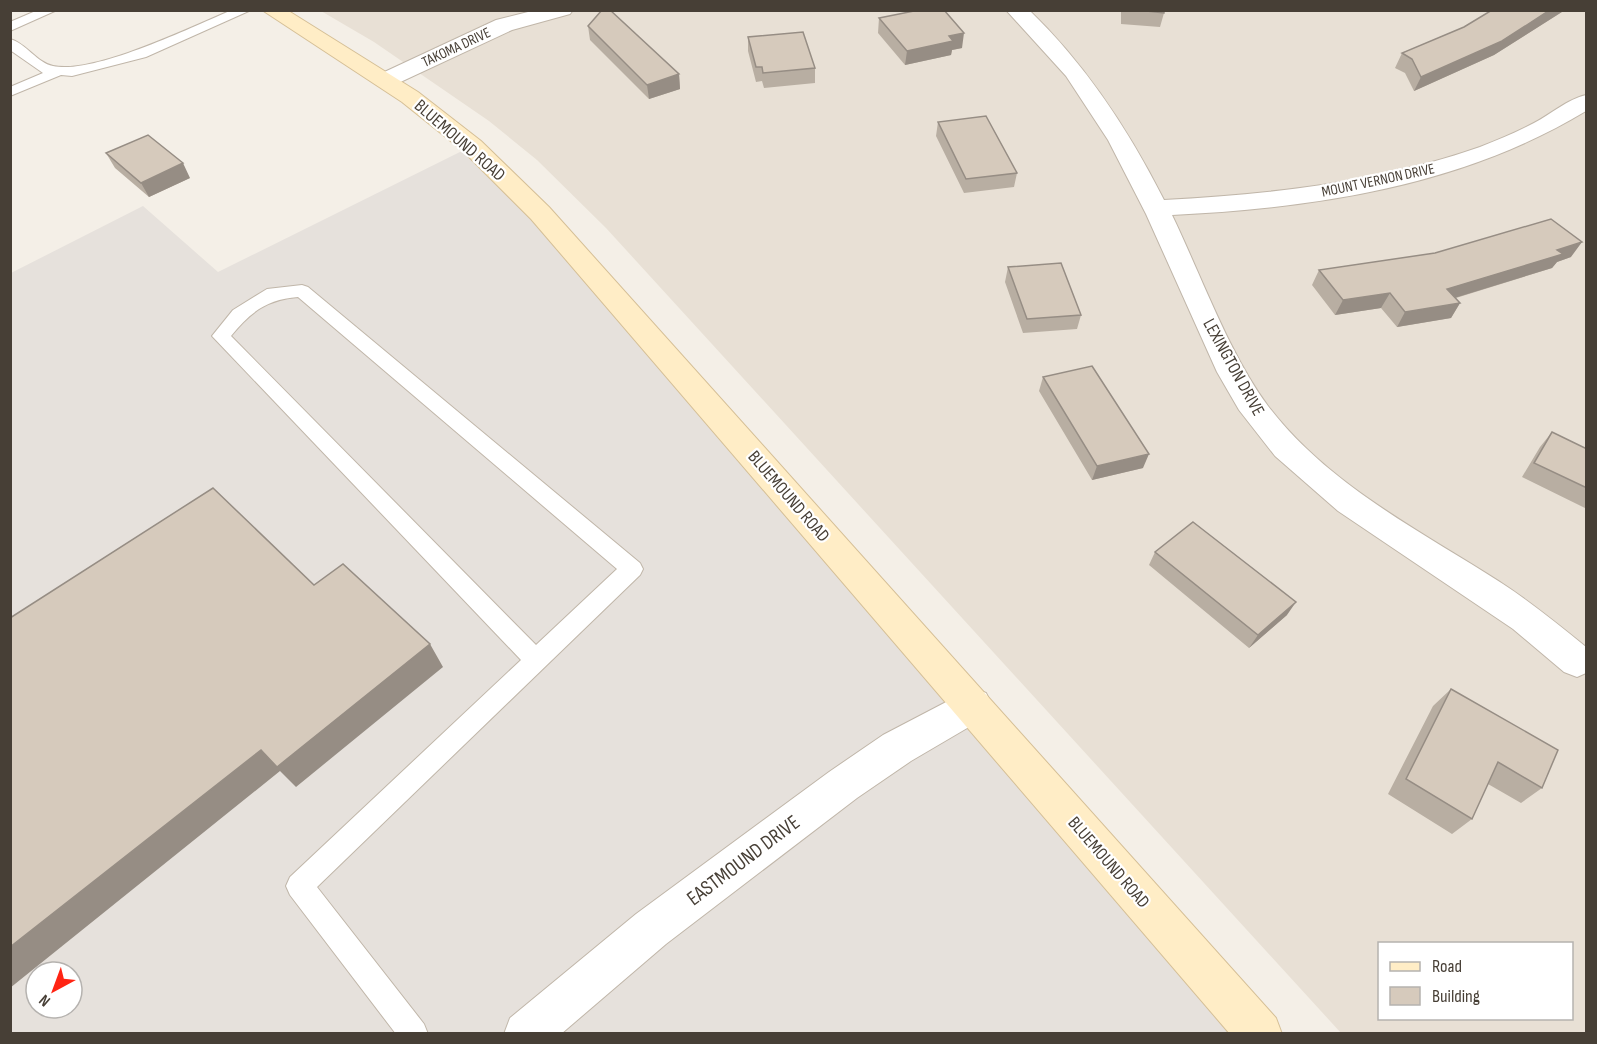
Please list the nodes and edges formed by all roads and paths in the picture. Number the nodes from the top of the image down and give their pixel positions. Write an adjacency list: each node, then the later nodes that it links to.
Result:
1 (51, 10): 6 (lane)
2 (245, 10): 8 (lane)
3 (272, 10): 9 (main road, BLUEMOUND ROAD)
4 (563, 10): 9 (street, TAKOMA DRIVE)
5 (1016, 10): 12 (street, LEXINGTON DRIVE)
6 (10, 27)
7 (10, 43): 8 (lane)
8 (56, 73): 10 (lane)
9 (386, 80): 15 (main road, BLUEMOUND ROAD)
10 (10, 92)
11 (1587, 102): 12 (street, MOUNT VERNON DRIVE)
12 (1157, 208): 14 (street, LEXINGTON DRIVE)
13 (536, 660): 13 (lane); 16 (lane)
14 (1577, 662)
15 (973, 705): 17 (street, EASTMOUND DRIVE); 18 (main road, BLUEMOUND ROAD)
16 (414, 1034)
17 (526, 1034)
18 (1260, 1034)

